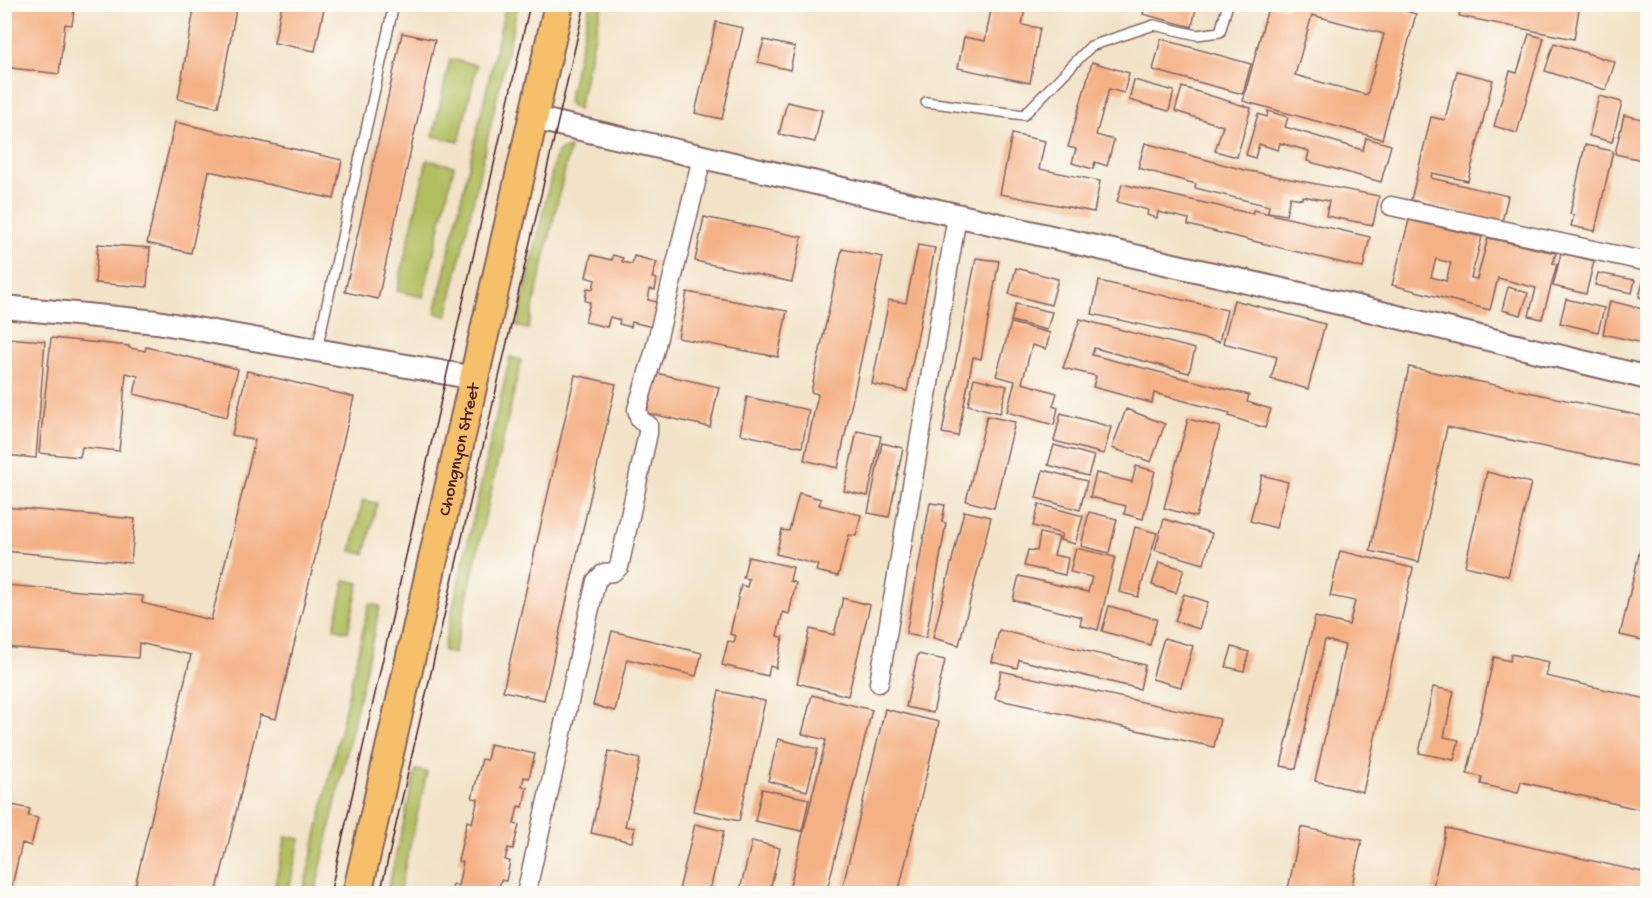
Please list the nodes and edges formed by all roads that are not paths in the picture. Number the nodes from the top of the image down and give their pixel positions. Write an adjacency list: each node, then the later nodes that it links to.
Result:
1 (394, 4): 11 (lane)
2 (559, 4): 5 (main road, Chongnyon Street)
3 (1228, 4): 4 (lane)
4 (926, 102)
5 (533, 118): 6 (street); 12 (main road, Chongnyon Street)
6 (702, 158): 8 (street); 16 (street)
7 (1391, 206): 9 (street)
8 (957, 216): 13 (street); 14 (street)
9 (1647, 262)
10 (4, 307): 11 (street)
11 (317, 349): 12 (street)
12 (474, 378): 15 (main road, Chongnyon Street)
13 (1647, 378)
14 (879, 683)
15 (357, 894)
16 (526, 894)

